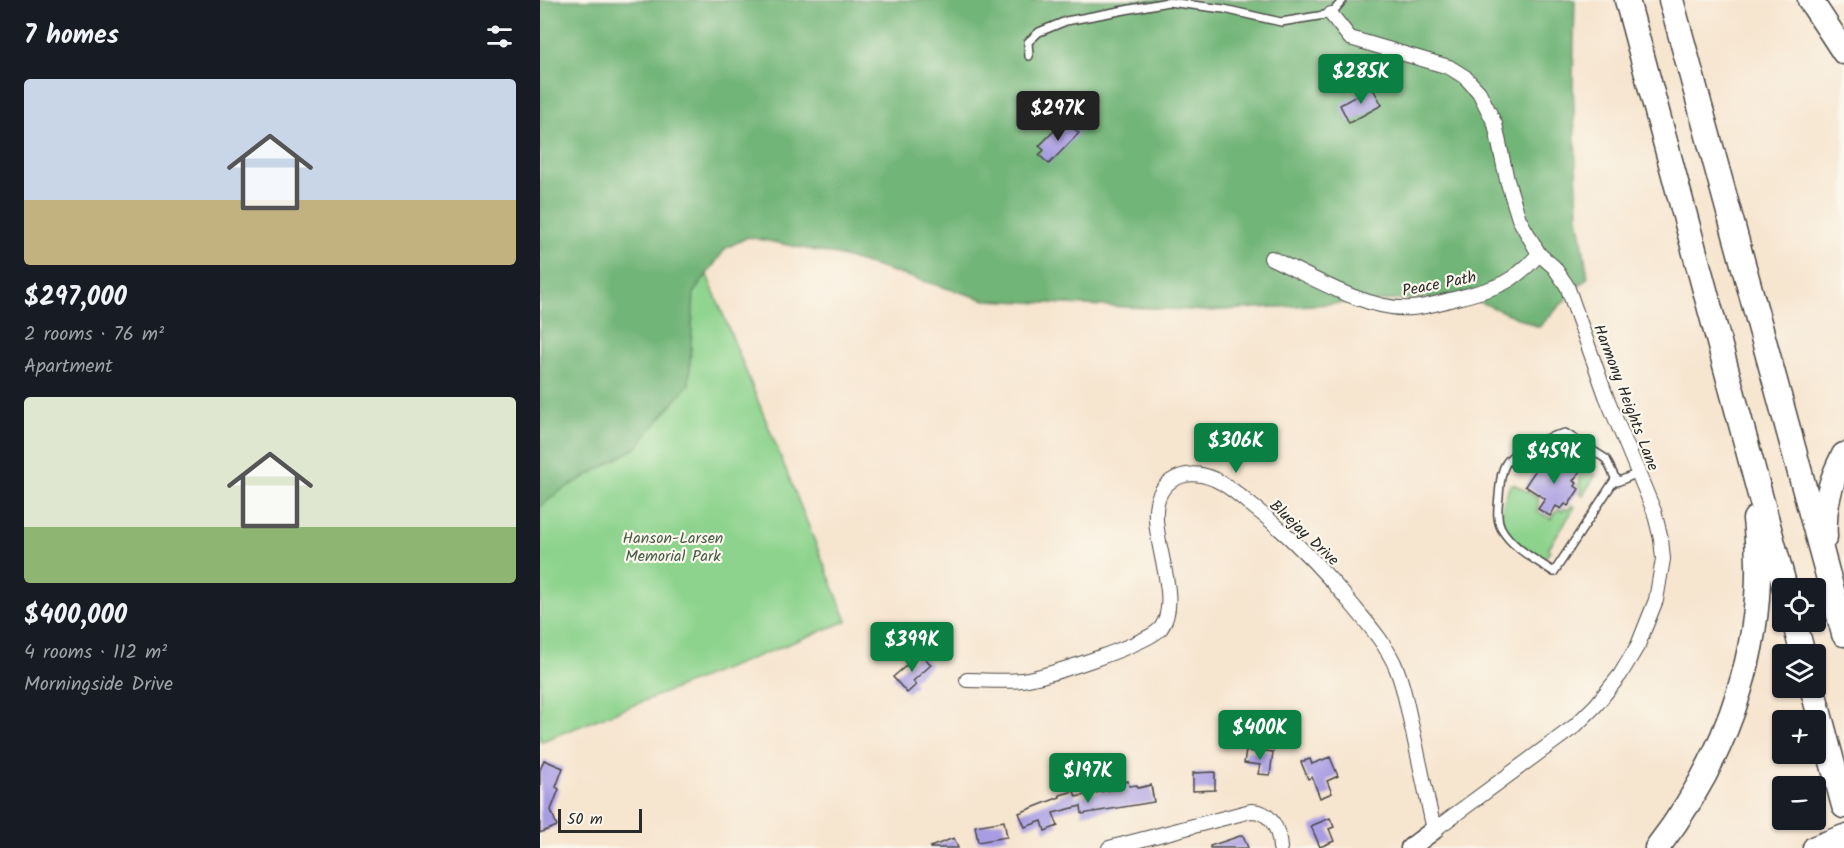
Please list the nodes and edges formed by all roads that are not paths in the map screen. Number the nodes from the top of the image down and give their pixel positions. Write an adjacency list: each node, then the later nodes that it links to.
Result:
1 (1343, 0): 5 (lane)
2 (1627, 0): 10 (highway)
3 (1671, 0): 16 (highway)
4 (1810, 0): 6 (highway)
5 (1331, 14): 7 (lane); 8 (street, Harmony Heights Lane)
6 (1844, 52)
7 (1029, 56)
8 (1539, 254): 9 (street, Peace Path); 12 (street, Harmony Heights Lane)
9 (1271, 258)
10 (1742, 428): 14 (highway); 25 (highway)
11 (1844, 455): 15 (highway)
12 (1638, 473): 13 (lane); 20 (street, Harmony Heights Lane)
13 (1616, 478): 13 (lane)
14 (1782, 578)
15 (1844, 624)
16 (1844, 634)
17 (967, 680): 20 (street, Bluejay Drive)
18 (1815, 698): 19 (highway)
19 (1844, 806)
20 (1434, 830): 24 (street)
21 (1844, 837): 26 (highway)
22 (1109, 848): 23 (street)
23 (1280, 848)
24 (1410, 848)
25 (1656, 848)
26 (1815, 848)

